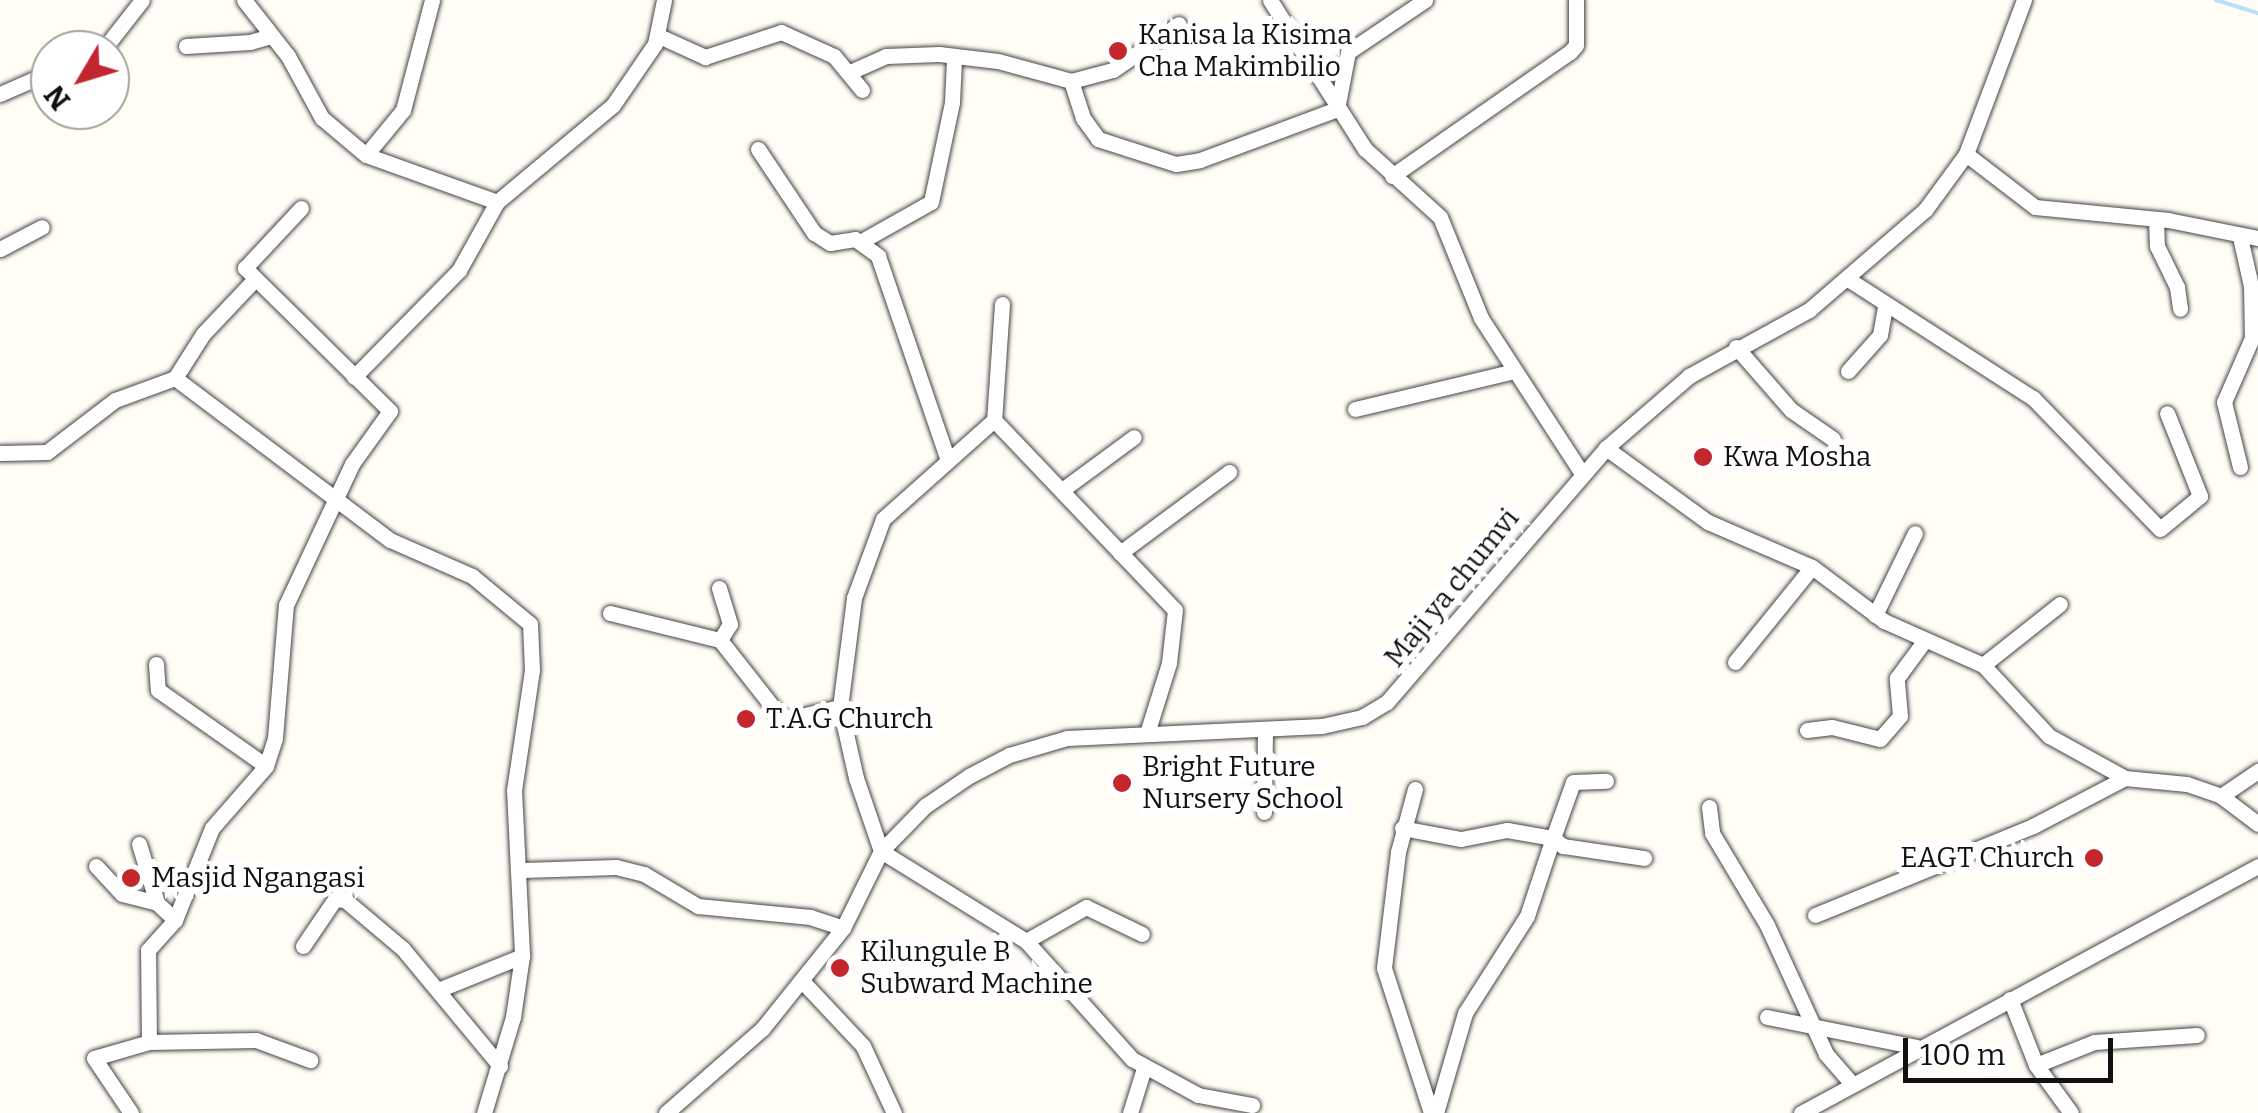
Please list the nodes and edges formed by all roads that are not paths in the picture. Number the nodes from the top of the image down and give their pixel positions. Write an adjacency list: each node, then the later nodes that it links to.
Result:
1 (142, 0): 12 (street)
2 (244, 0): 11 (street)
3 (432, 0): 23 (street)
4 (664, 0): 13 (street)
5 (1270, 0): 21 (street)
6 (1425, 0): 9 (street)
7 (1576, 0): 25 (street)
8 (2024, 0): 24 (street, Maji ya chumvi)
9 (1402, 5): 21 (street)
10 (1179, 24): 18 (street)
11 (266, 28): 14 (street); 23 (street)
12 (119, 30)
13 (659, 36): 16 (street); 26 (street)
14 (186, 46)
15 (954, 59): 16 (street); 18 (street); 32 (street)
16 (850, 72): 19 (street)
17 (30, 81): 20 (street)
18 (1070, 81): 21 (street)
19 (862, 90)
20 (0, 94)
21 (1337, 109): 25 (street)
22 (758, 149): 32 (street)
23 (366, 154): 26 (street)
24 (1966, 154): 28 (street); 34 (street, Maji ya chumvi)
25 (1392, 176): 41 (street)
26 (497, 202): 43 (street)
27 (301, 208): 35 (street)
28 (2156, 218): 30 (street); 38 (street)
29 (42, 226): 33 (street)
30 (2240, 236): 31 (street); 39 (street)
31 (2258, 238)
32 (860, 242): 52 (street)
33 (0, 249)
34 (1848, 278): 37 (street); 40 (street, Maji ya chumvi)
35 (254, 280): 43 (street); 44 (street)
36 (1002, 304): 47 (street)
37 (1886, 306): 42 (street); 46 (street)
38 (2180, 309)
39 (2255, 338): 53 (street)
40 (1736, 347): 49 (street); 50 (street, Maji ya chumvi)
41 (1514, 371): 45 (street); 55 (street)
42 (1848, 371)
43 (354, 377): 57 (street)
44 (175, 378): 51 (street); 57 (street)
45 (1354, 410)
46 (2167, 412)
47 (994, 420): 52 (street); 56 (street)
48 (1134, 437): 56 (street)
49 (1833, 439)
50 (1606, 448): 55 (street, Maji ya chumvi); 60 (street)
51 (0, 453)
52 (948, 460): 70 (street)
53 (2240, 467)
54 (1229, 472): 59 (street)
55 (1581, 472): 72 (street, Maji ya chumvi)
56 (1062, 490): 59 (street)
57 (336, 501): 74 (street); 90 (street)
58 (1914, 533): 64 (street)
59 (1120, 552): 73 (street)
60 (1812, 567): 64 (street); 67 (street)
61 (719, 588): 65 (street)
62 (2060, 604): 69 (street)
63 (610, 612): 65 (street)
64 (1875, 616): 66 (street)
65 (720, 640): 70 (street)
66 (1925, 640): 69 (street); 71 (street)
67 (1735, 662)
68 (156, 664): 74 (street)
69 (1983, 665): 76 (street)
70 (840, 706): 86 (street)
71 (1807, 730)
72 (1265, 731): 73 (street, Maji ya chumvi); 81 (street)
73 (1146, 733): 86 (street, Maji ya chumvi)
74 (266, 766): 93 (street)
75 (2258, 771): 79 (street)
76 (2125, 778): 79 (street); 92 (street)
77 (1606, 781): 84 (street)
78 (1415, 789): 83 (street)
79 (2221, 796): 82 (street)
80 (1709, 807): 103 (street)
81 (1264, 812)
82 (2258, 824)
83 (1402, 828): 84 (street); 118 (street)
84 (1553, 838): 87 (street); 118 (street)
85 (140, 844): 91 (street)
86 (882, 851): 94 (street, Maji ya chumvi); 96 (street)
87 (1644, 858)
88 (96, 866): 91 (street)
89 (2258, 866): 101 (street)
90 (522, 870): 94 (street); 98 (street)
91 (157, 904): 93 (street)
92 (1815, 915)
93 (175, 920): 105 (street)
94 (843, 928): 99 (street, Maji ya chumvi)
95 (1142, 934): 96 (street)
96 (1026, 941): 110 (street)
97 (303, 946): 100 (street)
98 (522, 956): 100 (street); 109 (street)
99 (803, 982): 115 (street, Maji ya chumvi); 116 (street)
100 (438, 990): 109 (street)
101 (2002, 1002): 106 (street); 108 (street)
102 (1768, 1017): 103 (street)
103 (1812, 1022): 106 (street); 111 (street)
104 (2197, 1035): 108 (street)
105 (148, 1042): 107 (street); 113 (street)
106 (1917, 1047): 111 (street)
107 (310, 1060)
108 (2036, 1065): 120 (street)
109 (500, 1066): 114 (street)
110 (1144, 1068): 112 (street); 117 (street)
111 (1852, 1084): 119 (street)
112 (1252, 1105)
113 (130, 1113)
114 (484, 1113)
115 (666, 1113)
116 (894, 1113)
117 (1130, 1113)
118 (1433, 1113)
119 (1801, 1113)
120 (2071, 1113)

